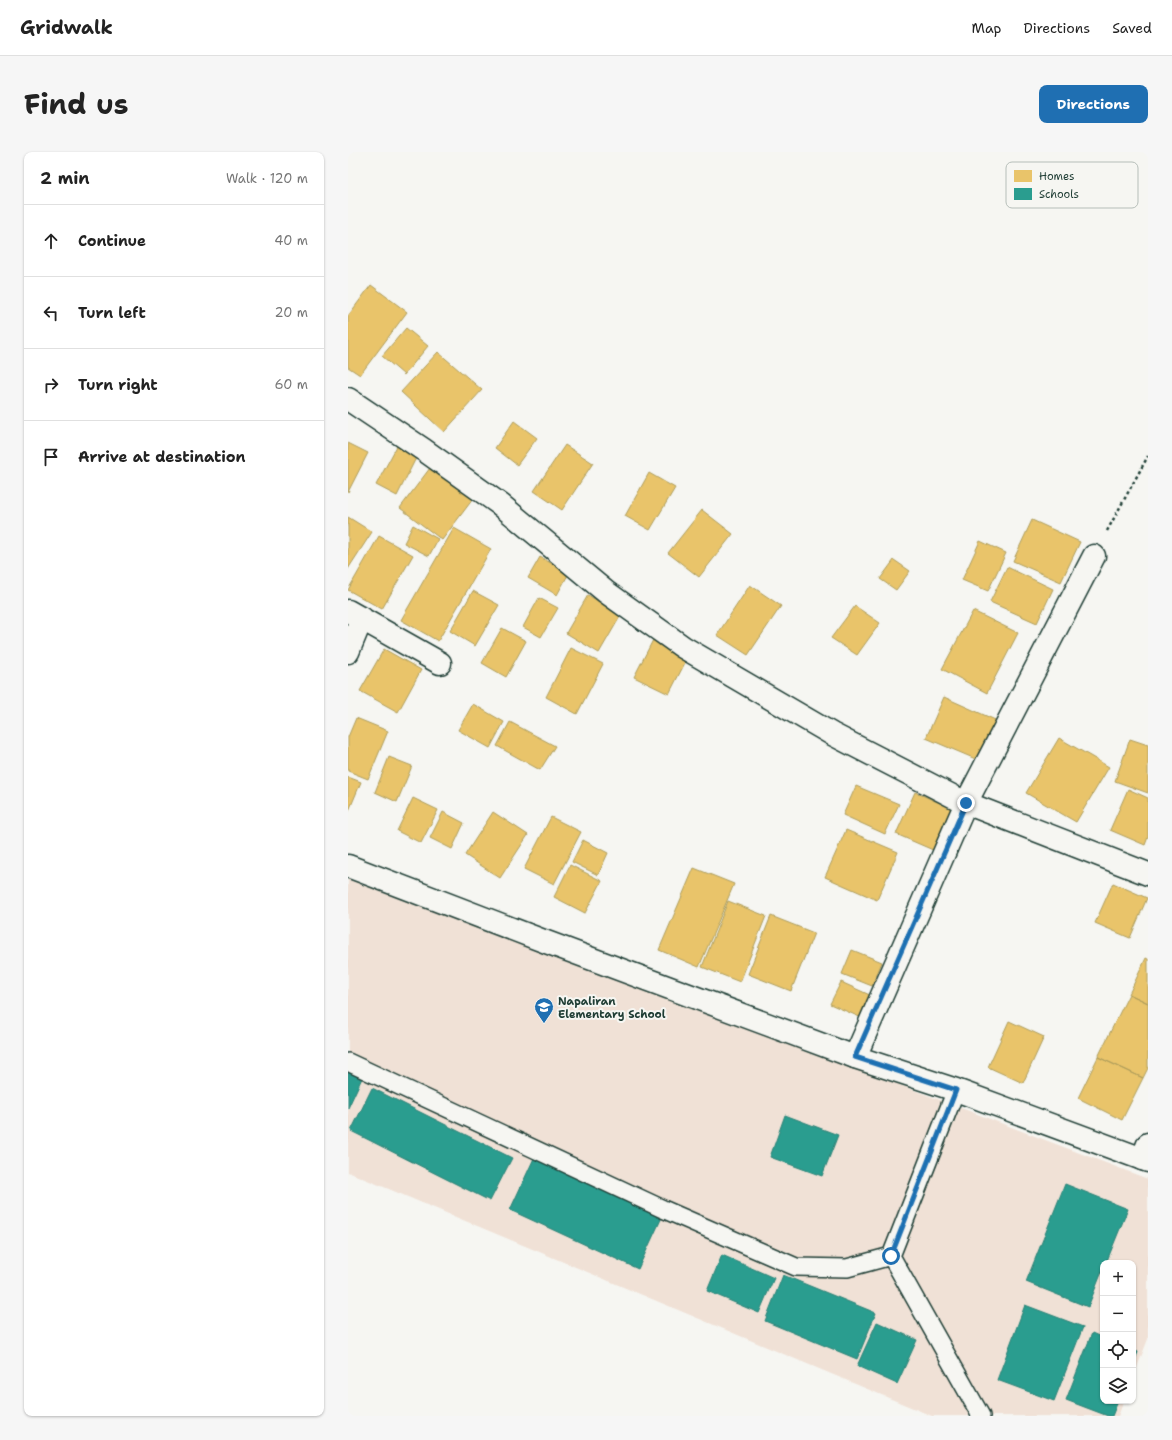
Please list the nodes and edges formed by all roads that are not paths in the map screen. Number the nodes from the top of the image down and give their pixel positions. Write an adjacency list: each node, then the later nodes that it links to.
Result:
1 (348, 398): 6 (street)
2 (1094, 556): 6 (street)
3 (355, 615): 4 (street); 5 (street)
4 (348, 652)
5 (440, 663)
6 (966, 803): 8 (street); 9 (street)
7 (348, 866): 9 (street)
8 (1148, 874)
9 (855, 1057): 11 (street)
10 (348, 1062): 13 (lane)
11 (956, 1090): 12 (street); 13 (lane)
12 (1146, 1155)
13 (891, 1256): 14 (lane)
14 (981, 1416)

